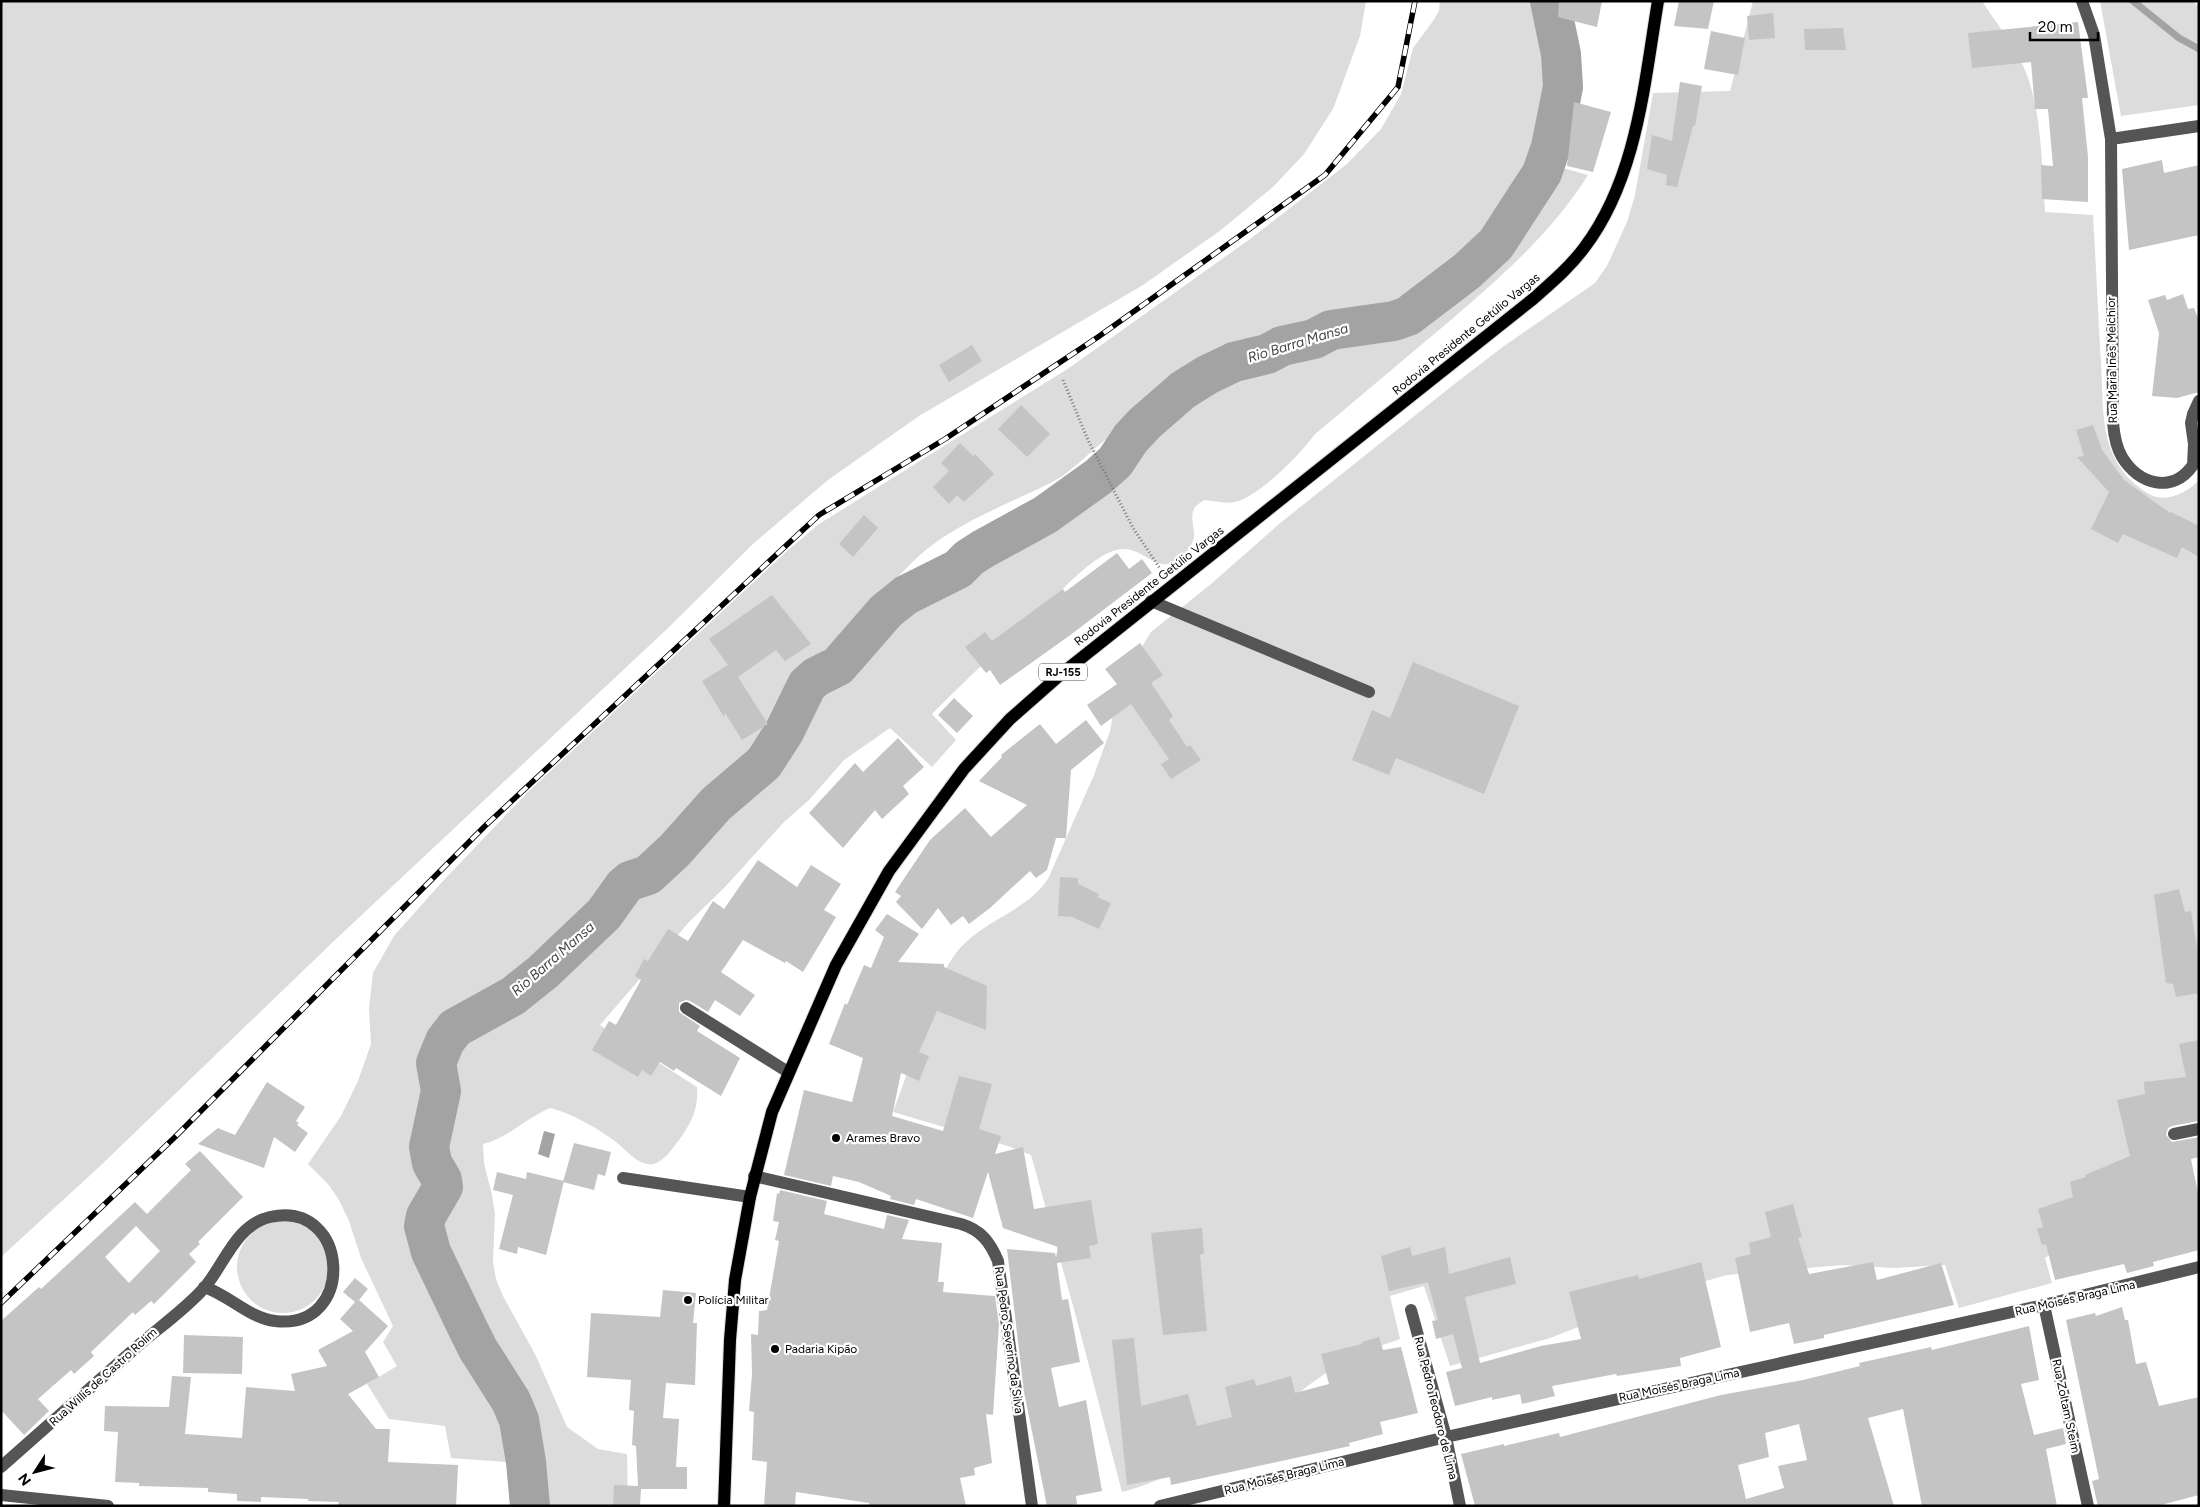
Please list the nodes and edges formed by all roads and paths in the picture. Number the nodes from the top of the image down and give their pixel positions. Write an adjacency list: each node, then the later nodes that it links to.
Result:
1 (1658, 1): 7 (main road, Rodovia Presidente Getúlio Vargas / RJ-155)
2 (2082, 1): 4 (street, Rua Maria Inês Melchior)
3 (2199, 126): 4 (street)
4 (2111, 139): 6 (street, Rua Maria Inês Melchior)
5 (1063, 380): 7 (path)
6 (2199, 401)
7 (1172, 586): 8 (main road, Rodovia Presidente Getúlio Vargas / RJ-155)
8 (1151, 601): 9 (street); 11 (main road, Rodovia Presidente Getúlio Vargas / RJ-155)
9 (1369, 692)
10 (686, 1008): 11 (street)
11 (788, 1072): 14 (main road, Rodovia Presidente Getúlio Vargas / RJ-155)
12 (2199, 1130): 13 (street)
13 (2174, 1134)
14 (754, 1176): 16 (main road, Rodovia Presidente Getúlio Vargas / RJ-155); 26 (street, Rua Pedro Severino da Silva)
15 (623, 1178): 16 (street)
16 (750, 1197): 25 (main road, Rodovia Presidente Getúlio Vargas / RJ-155)
17 (2199, 1268): 19 (street, Rua Moisés Braga Lima)
18 (204, 1287): 18 (street); 22 (street, Rua Willis de Castro Rolim)
19 (2044, 1306): 21 (street, Rua Moisés Braga Lima); 29 (street, Rua Zoltam Steim)
20 (1411, 1310): 21 (street, Rua Pedro Teodoro de Lima)
21 (1446, 1437): 27 (street, Rua Moisés Braga Lima); 28 (street, Rua Pedro Teodoro de Lima)
22 (1, 1467)
23 (1, 1495): 24 (street)
24 (108, 1506)
25 (724, 1506)
26 (1032, 1506)
27 (1160, 1506)
28 (1460, 1506)
29 (2088, 1506)

